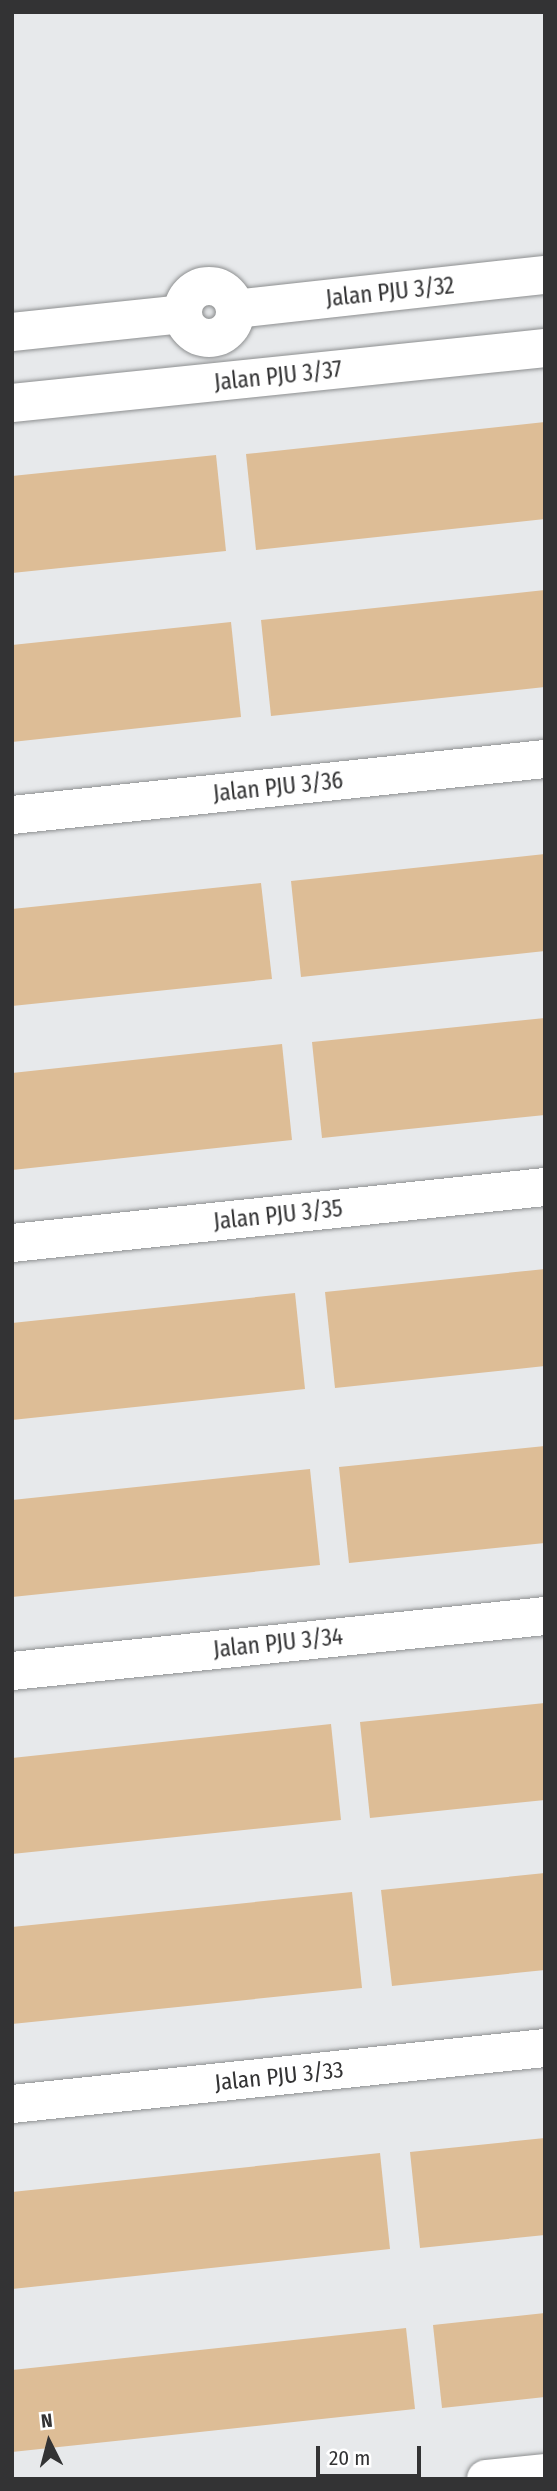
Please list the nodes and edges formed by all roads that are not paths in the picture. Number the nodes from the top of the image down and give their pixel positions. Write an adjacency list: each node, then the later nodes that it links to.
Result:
1 (545, 275): 2 (street, Jalan PJU 3/32)
2 (12, 332)
3 (545, 348): 4 (street, Jalan PJU 3/37)
4 (12, 403)
5 (545, 759): 6 (street, Jalan PJU 3/36)
6 (12, 814)
7 (545, 1187): 8 (street, Jalan PJU 3/35)
8 (12, 1243)
9 (545, 1616): 10 (street, Jalan PJU 3/34)
10 (12, 1671)
11 (545, 2048): 12 (street, Jalan PJU 3/33)
12 (12, 2104)
13 (545, 2473): 14 (street)
14 (486, 2479)

